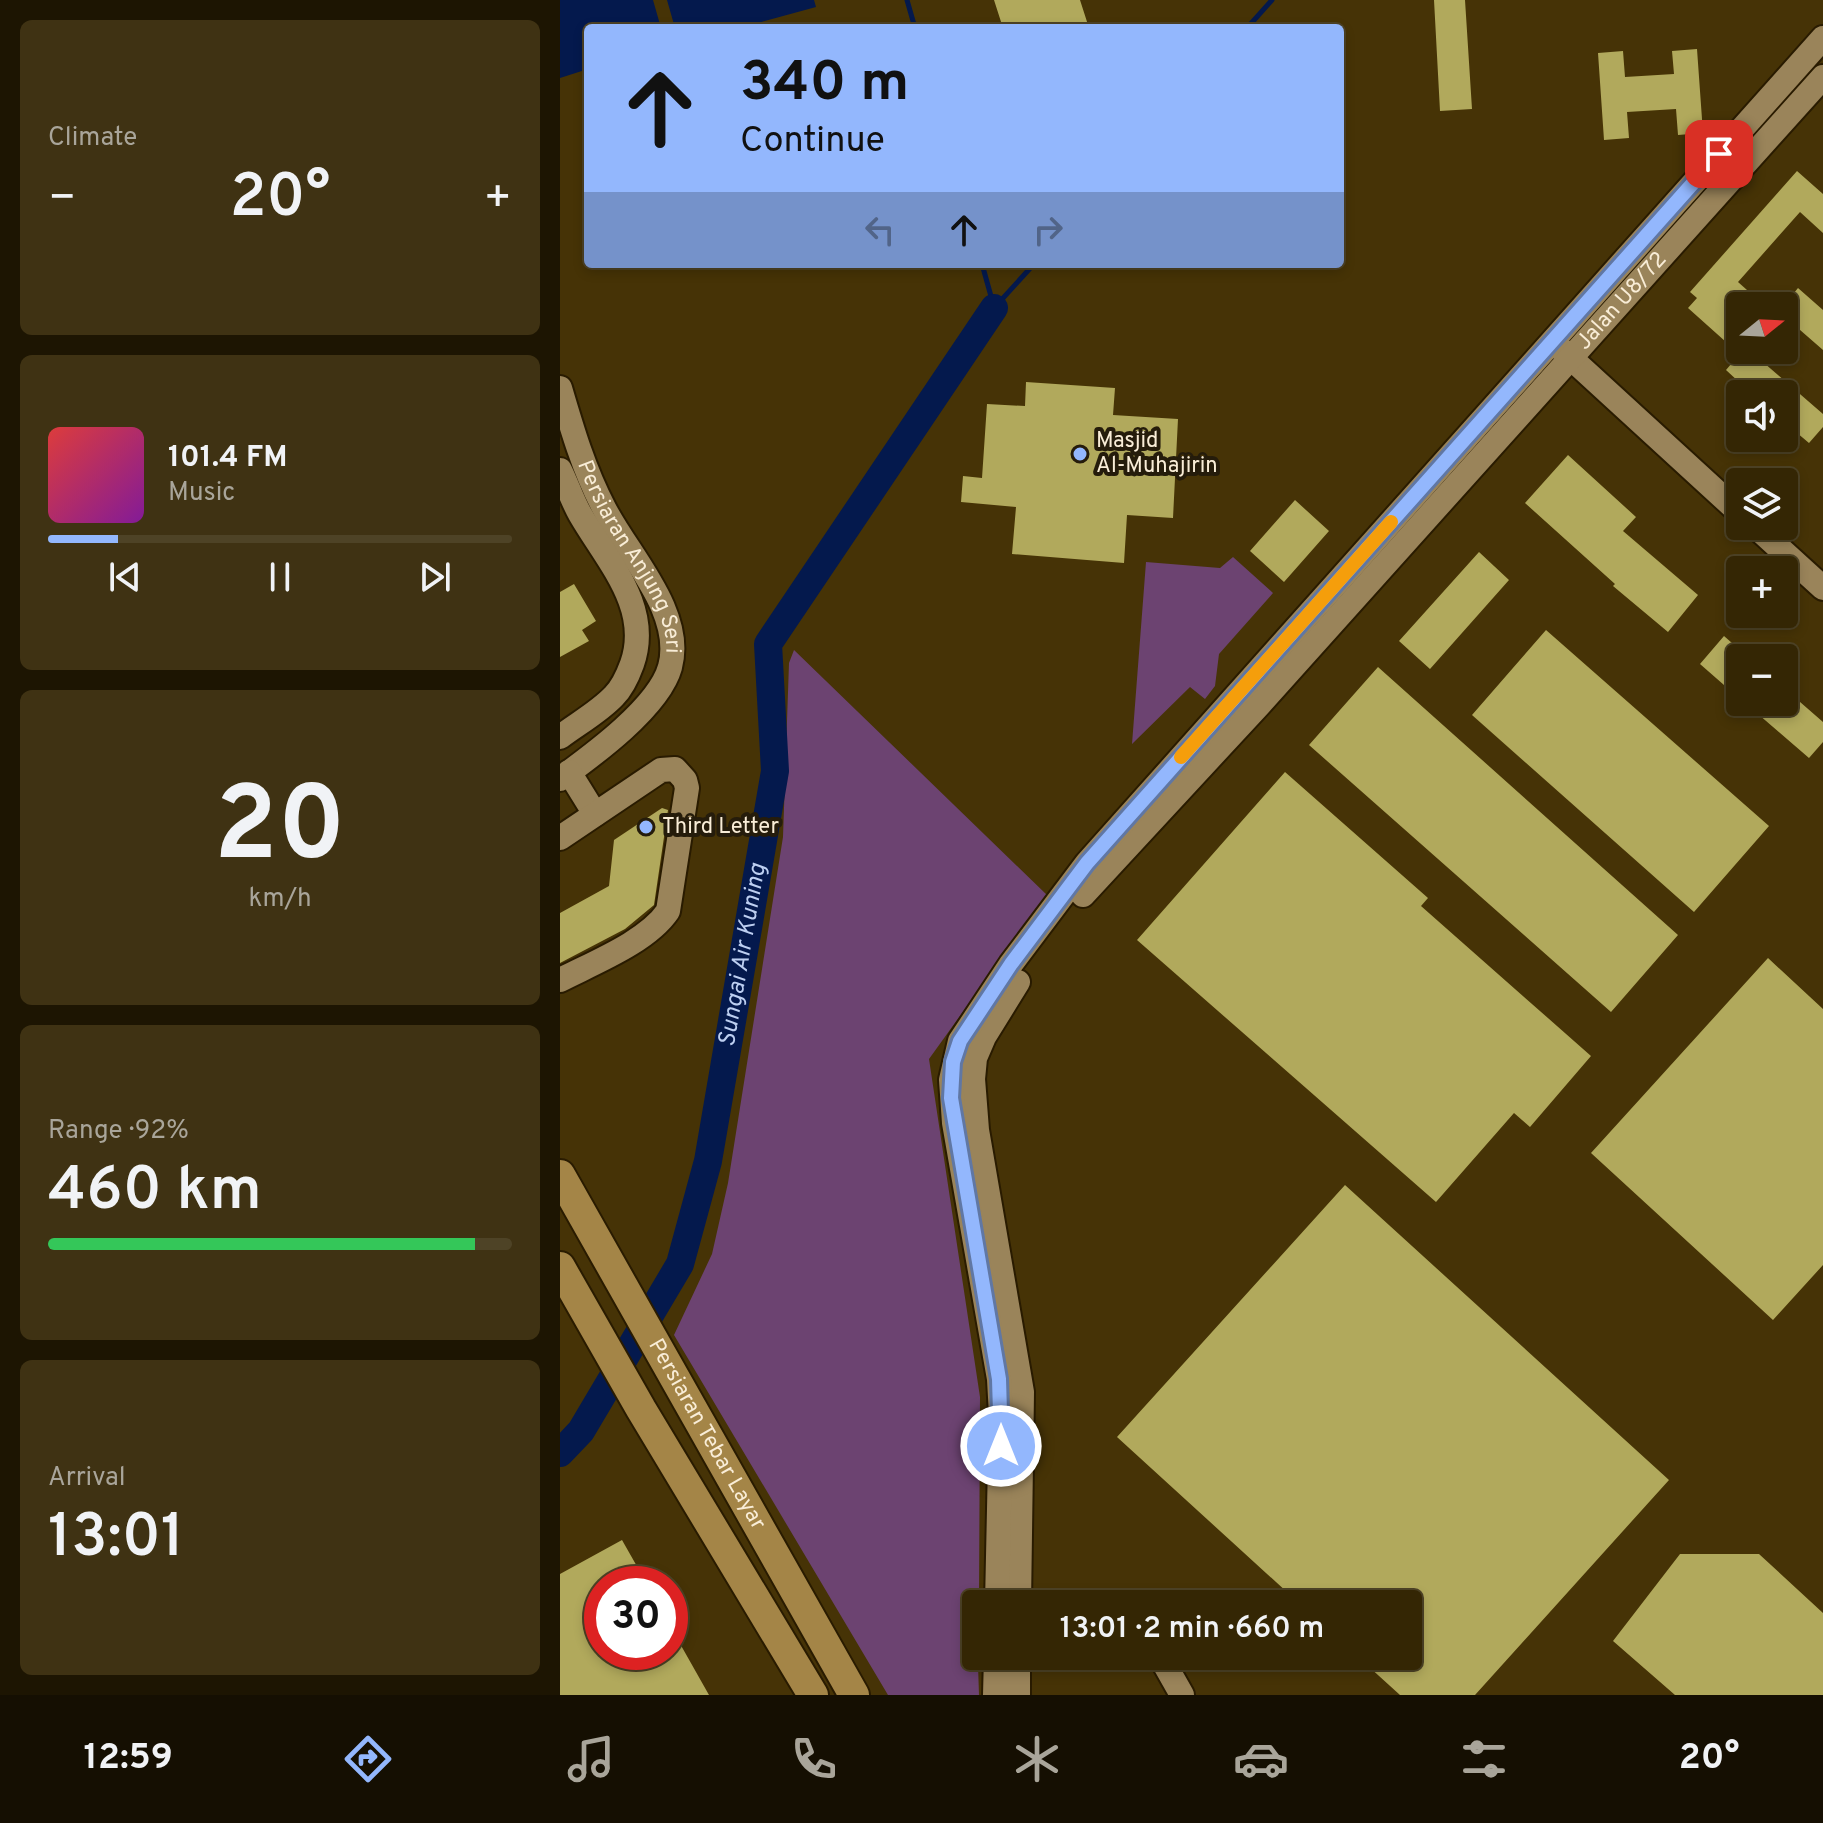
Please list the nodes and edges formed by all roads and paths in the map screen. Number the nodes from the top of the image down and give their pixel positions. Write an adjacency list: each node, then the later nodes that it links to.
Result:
1 (1823, 38): 3 (street, Jalan U8/72)
2 (1823, 77): 3 (street, Jalan U8/72)
3 (1562, 350): 6 (street); 9 (street, Jalan U8/72); 9 (street, Jalan U8/72)
4 (560, 388): 11 (street, Persiaran Anjung Seri)
5 (560, 470): 10 (street, Persiaran Anjung Seri)
6 (1726, 500)
7 (1770, 540): 8 (street)
8 (1823, 588)
9 (1220, 731): 17 (street); 18 (street)
10 (560, 737)
11 (564, 776): 12 (street)
12 (595, 814): 13 (street); 14 (street)
13 (560, 838)
14 (560, 980)
15 (560, 1175): 23 (main road, Persiaran Tebar Layar)
16 (560, 1267): 22 (main road, Persiaran Tebar Layar)
17 (997, 1590)
18 (1019, 1590)
19 (996, 1670): 24 (street)
20 (1018, 1670): 25 (street)
21 (1168, 1670): 26 (street)
22 (813, 1695)
23 (854, 1695)
24 (995, 1695)
25 (1018, 1695)
26 (1182, 1695)

